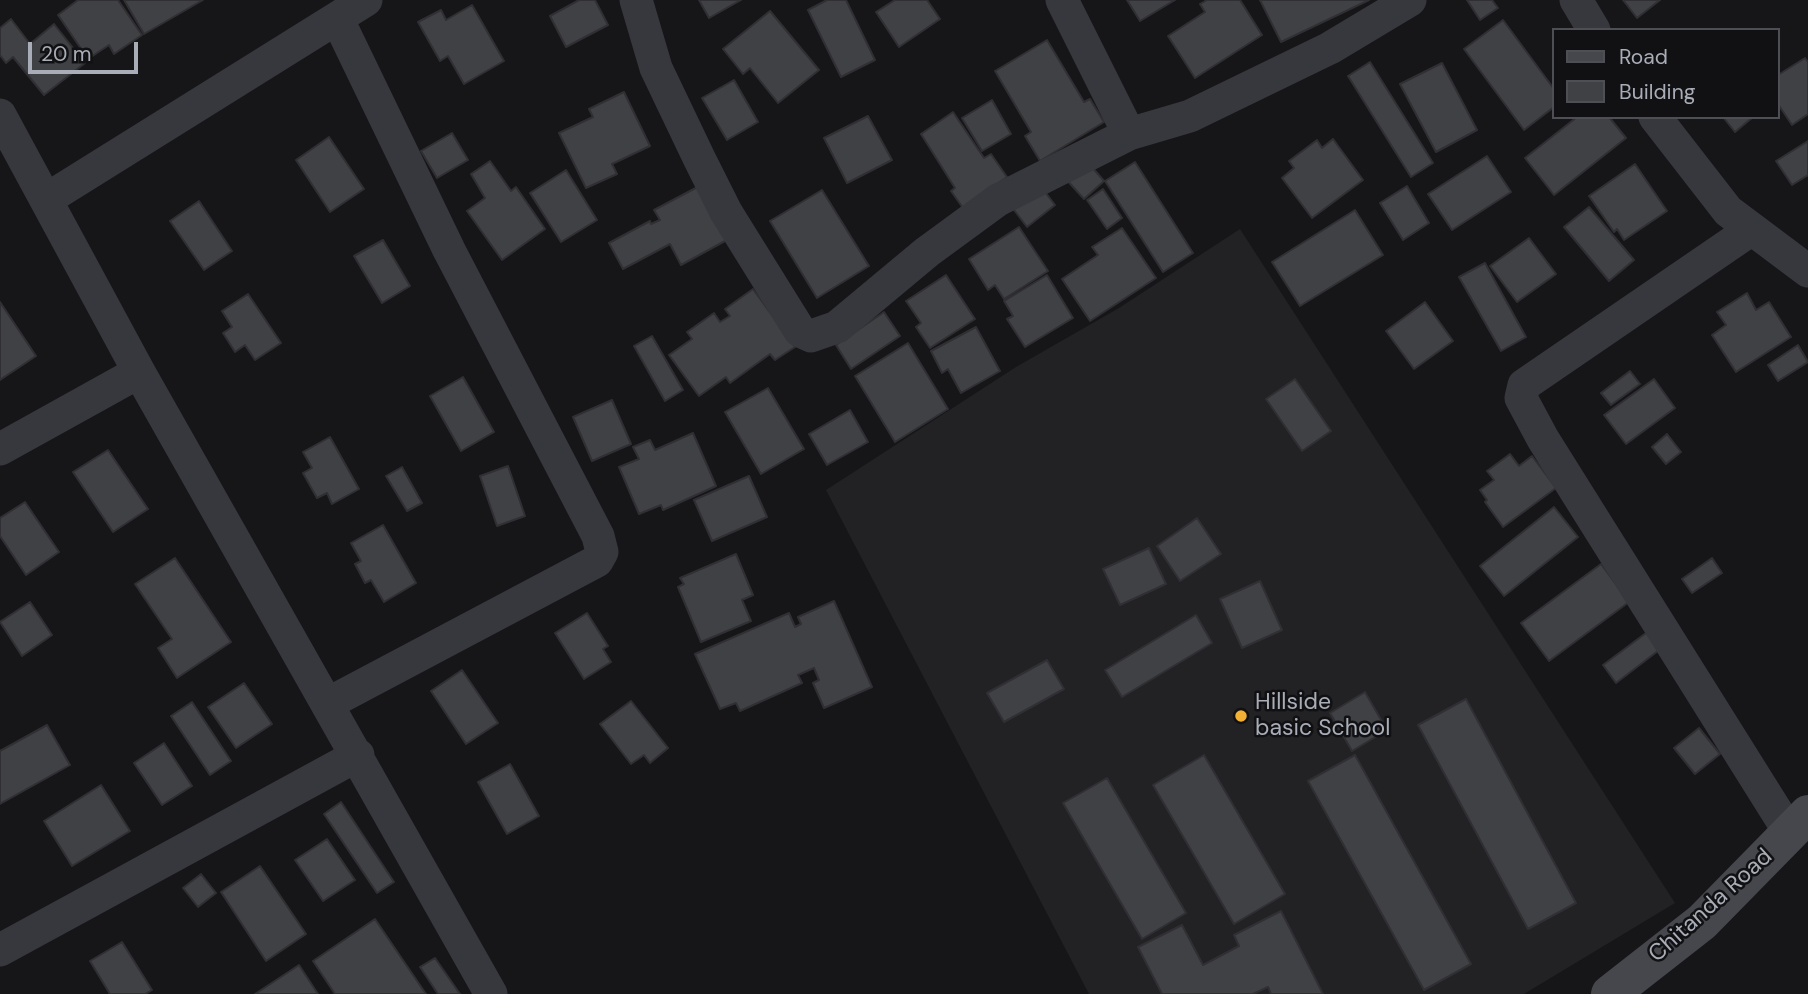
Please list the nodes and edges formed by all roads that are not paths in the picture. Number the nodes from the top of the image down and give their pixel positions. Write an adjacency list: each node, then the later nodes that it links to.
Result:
1 (366, 0): 6 (street)
2 (636, 0): 10 (street)
3 (1062, 0): 10 (street)
4 (1410, 0): 10 (street)
5 (1576, 0): 7 (street)
6 (337, 18): 11 (street); 16 (street)
7 (1593, 28)
8 (0, 116): 11 (street)
9 (1657, 119): 12 (street)
10 (1129, 134)
11 (47, 199): 14 (street)
12 (1752, 229): 13 (street); 18 (street)
13 (1808, 271)
14 (139, 372): 15 (street); 16 (street)
15 (0, 449)
16 (328, 703): 17 (street)
17 (358, 755): 19 (street); 20 (street)
18 (1799, 824): 21 (street, Chitanda Road)
19 (0, 950)
20 (491, 994)
21 (1610, 994)

